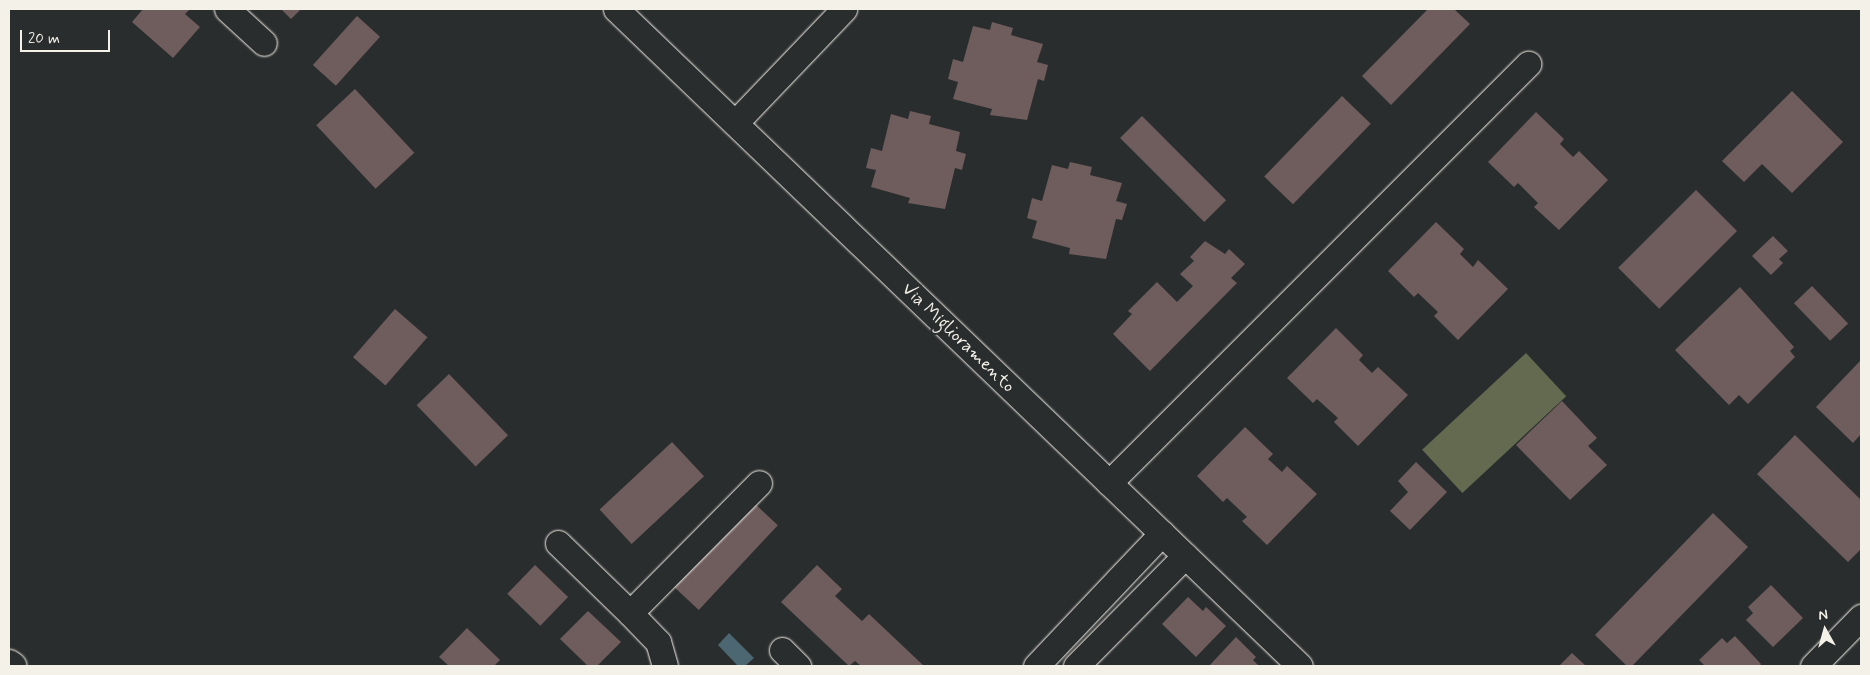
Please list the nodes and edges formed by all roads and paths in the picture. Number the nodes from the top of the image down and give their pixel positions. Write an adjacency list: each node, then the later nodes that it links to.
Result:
1 (228, 9): 4 (street)
2 (616, 9): 6 (street, Via Miglioramento)
3 (844, 9): 6 (street)
4 (264, 43)
5 (1528, 64): 8 (street)
6 (735, 123): 8 (street, Via Miglioramento)
7 (759, 482): 12 (street)
8 (1110, 483): 9 (street, Via Miglioramento)
9 (1162, 533): 11 (street, Via Miglioramento); 17 (street)
10 (558, 543): 12 (street)
11 (1185, 556): 18 (street); 19 (street, Via Miglioramento)
12 (630, 613): 16 (street)
13 (1861, 617): 20 (street)
14 (9, 664): 15 (street)
15 (12, 666)
16 (665, 666)
17 (1036, 666)
18 (1076, 666)
19 (1300, 666)
20 (1814, 666)

